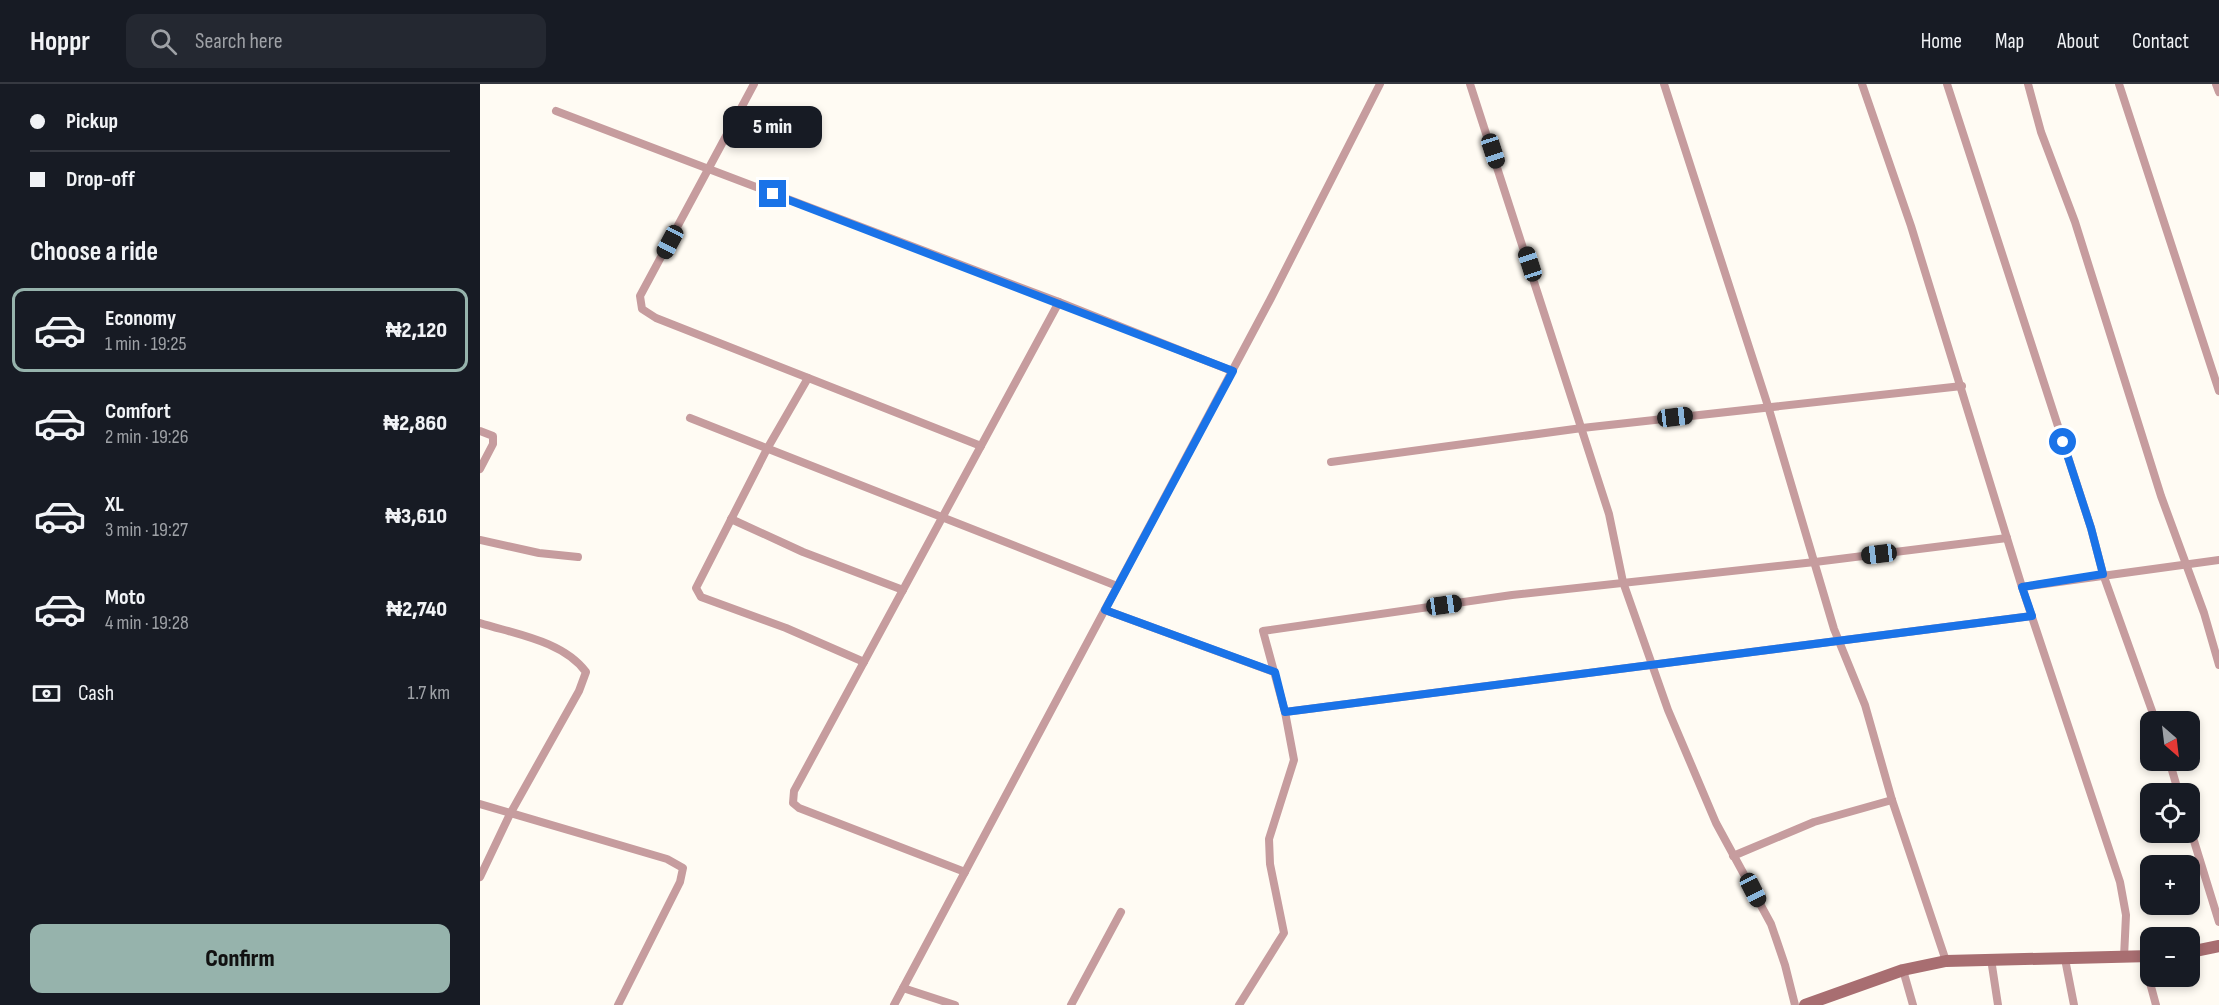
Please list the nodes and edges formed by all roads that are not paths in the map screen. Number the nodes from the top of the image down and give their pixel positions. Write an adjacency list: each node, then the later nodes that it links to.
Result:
1 (754, 84): 12 (street)
2 (1380, 84): 14 (street)
3 (1470, 84): 20 (street)
4 (1664, 84): 18 (street)
5 (1862, 84): 16 (street)
6 (1947, 84): 34 (street)
7 (2028, 84): 33 (street)
8 (2119, 84): 17 (street)
9 (2216, 84): 10 (street)
10 (2219, 92)
11 (556, 111): 12 (street)
12 (709, 169): 13 (street); 15 (street)
13 (1059, 302): 14 (street); 22 (street)
14 (1233, 371): 36 (street)
15 (808, 378): 22 (street); 23 (street)
16 (1962, 386): 18 (street); 28 (street)
17 (2219, 391)
18 (1768, 406): 20 (street); 32 (street)
19 (690, 418): 23 (street)
20 (1582, 428): 24 (street); 35 (street)
21 (480, 431): 25 (street)
22 (981, 446): 26 (street)
23 (767, 449): 26 (street); 27 (street)
24 (1331, 462)
25 (480, 470)
26 (942, 518): 36 (street); 38 (street)
27 (731, 519): 38 (street); 43 (street)
28 (2007, 538): 32 (street); 37 (street)
29 (480, 540): 30 (street)
30 (578, 557)
31 (2219, 560): 33 (street)
32 (1815, 562): 35 (street); 42 (street)
33 (2187, 565): 34 (street); 45 (street)
34 (2103, 574): 37 (street); 47 (street)
35 (1623, 582): 44 (street); 46 (street)
36 (1118, 586): 39 (street)
37 (2022, 587): 40 (street)
38 (903, 590): 43 (street)
39 (1105, 610): 46 (street); 54 (street)
40 (2032, 616): 42 (street); 60 (street)
41 (480, 623): 51 (street)
42 (1839, 640): 44 (street); 49 (street)
43 (864, 662): 54 (street)
44 (1653, 664): 48 (street); 53 (street)
45 (2219, 665)
46 (1275, 672): 48 (street)
47 (2152, 711)
48 (1285, 712): 73 (street)
49 (1892, 800): 53 (street); 64 (street)
50 (480, 804): 51 (street)
51 (510, 814): 55 (street); 69 (street)
52 (2195, 843): 57 (street)
53 (1733, 856): 74 (street)
54 (965, 872): 67 (street)
55 (480, 876)
56 (1121, 912): 72 (street)
57 (2219, 922)
58 (2219, 947): 59 (street)
59 (2200, 950)
60 (2124, 957): 61 (street); 63 (street)
61 (2140, 957)
62 (1991, 959): 63 (street); 64 (street); 77 (street)
63 (2066, 959): 78 (street)
64 (1946, 962): 65 (street)
65 (1903, 970): 68 (street); 76 (street)
66 (2153, 987): 79 (street)
67 (903, 988): 70 (street); 71 (street)
68 (1826, 1001): 75 (street)
69 (618, 1005)
70 (894, 1005)
71 (955, 1005)
72 (1071, 1005)
73 (1239, 1005)
74 (1795, 1005)
75 (1805, 1005)
76 (1913, 1005)
77 (1998, 1005)
78 (2073, 1005)
79 (2156, 1005)

